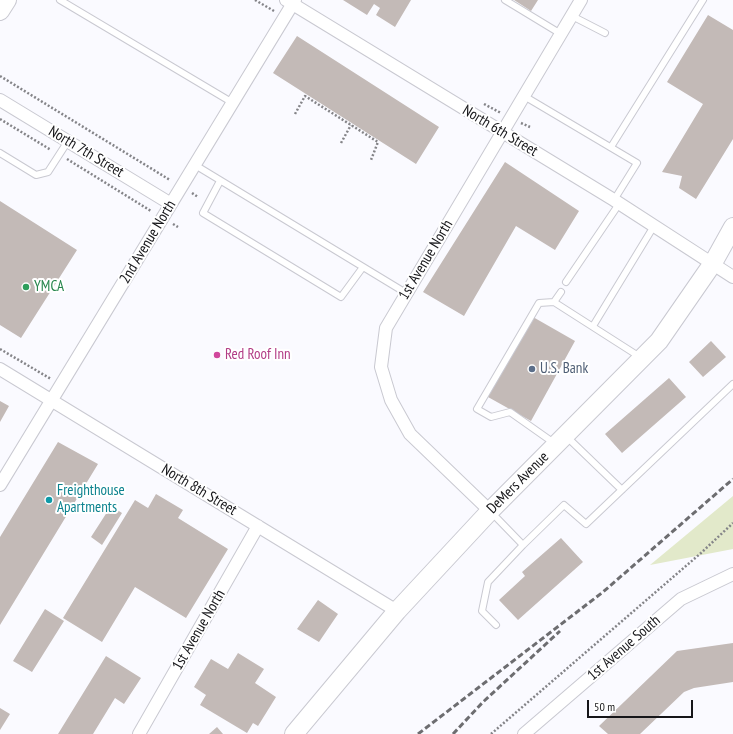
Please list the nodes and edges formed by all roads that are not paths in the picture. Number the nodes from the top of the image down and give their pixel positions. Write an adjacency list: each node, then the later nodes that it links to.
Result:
1 (7, 0): 7 (main road)
2 (60, 0): 13 (lane)
3 (505, 0): 10 (lane)
4 (581, 0): 8 (street, 1st Avenue North)
5 (703, 0): 16 (lane)
6 (291, 1): 13 (street, 2nd Avenue North); 14 (street, North 6th Street)
7 (0, 11)
8 (572, 16): 9 (lane); 10 (street, 1st Avenue North)
9 (605, 33)
10 (561, 34): 11 (street, 1st Avenue North)
11 (524, 96): 14 (street, 1st Avenue North); 16 (lane)
12 (0, 100): 15 (street, North 7th Street)
13 (232, 103): 18 (street, 2nd Avenue North)
14 (502, 132): 20 (street, North 6th Street); 29 (street, 1st Avenue North)
15 (68, 141): 17 (lane); 21 (street, North 7th Street)
16 (611, 147): 20 (lane)
17 (0, 153)
18 (195, 165): 19 (lane); 21 (street, 2nd Avenue North)
19 (220, 181): 25 (lane); 25 (lane)
20 (616, 202): 22 (street, North 6th Street); 27 (lane)
21 (171, 204): 35 (street, 2nd Avenue North)
22 (654, 226): 24 (street, North 6th Street); 31 (lane)
23 (733, 227): 24 (main road, DeMers Avenue)
24 (713, 263): 26 (street, North 6th Street); 32 (main road, DeMers Avenue)
25 (363, 267): 29 (lane)
26 (733, 277)
27 (566, 282)
28 (561, 292): 30 (lane)
29 (406, 293): 39 (street, 1st Avenue North)
30 (554, 302): 31 (lane); 36 (lane)
31 (593, 326): 32 (lane)
32 (642, 358): 36 (main road, DeMers Avenue)
33 (0, 370): 35 (street, North 8th Street)
34 (733, 384): 38 (lane)
35 (52, 401): 37 (street, 2nd Avenue North); 40 (street, North 8th Street)
36 (561, 440): 38 (lane); 39 (main road, DeMers Avenue)
37 (0, 485)
38 (622, 490): 41 (lane)
39 (490, 511): 41 (lane); 43 (main road, DeMers Avenue)
40 (258, 526): 43 (street, North 8th Street); 45 (street, 1st Avenue North)
41 (523, 545): 44 (lane)
42 (733, 574): 47 (street, 1st Avenue South)
43 (398, 611): 46 (main road, DeMers Avenue)
44 (496, 625)
45 (139, 734)
46 (294, 734)
47 (524, 734)

